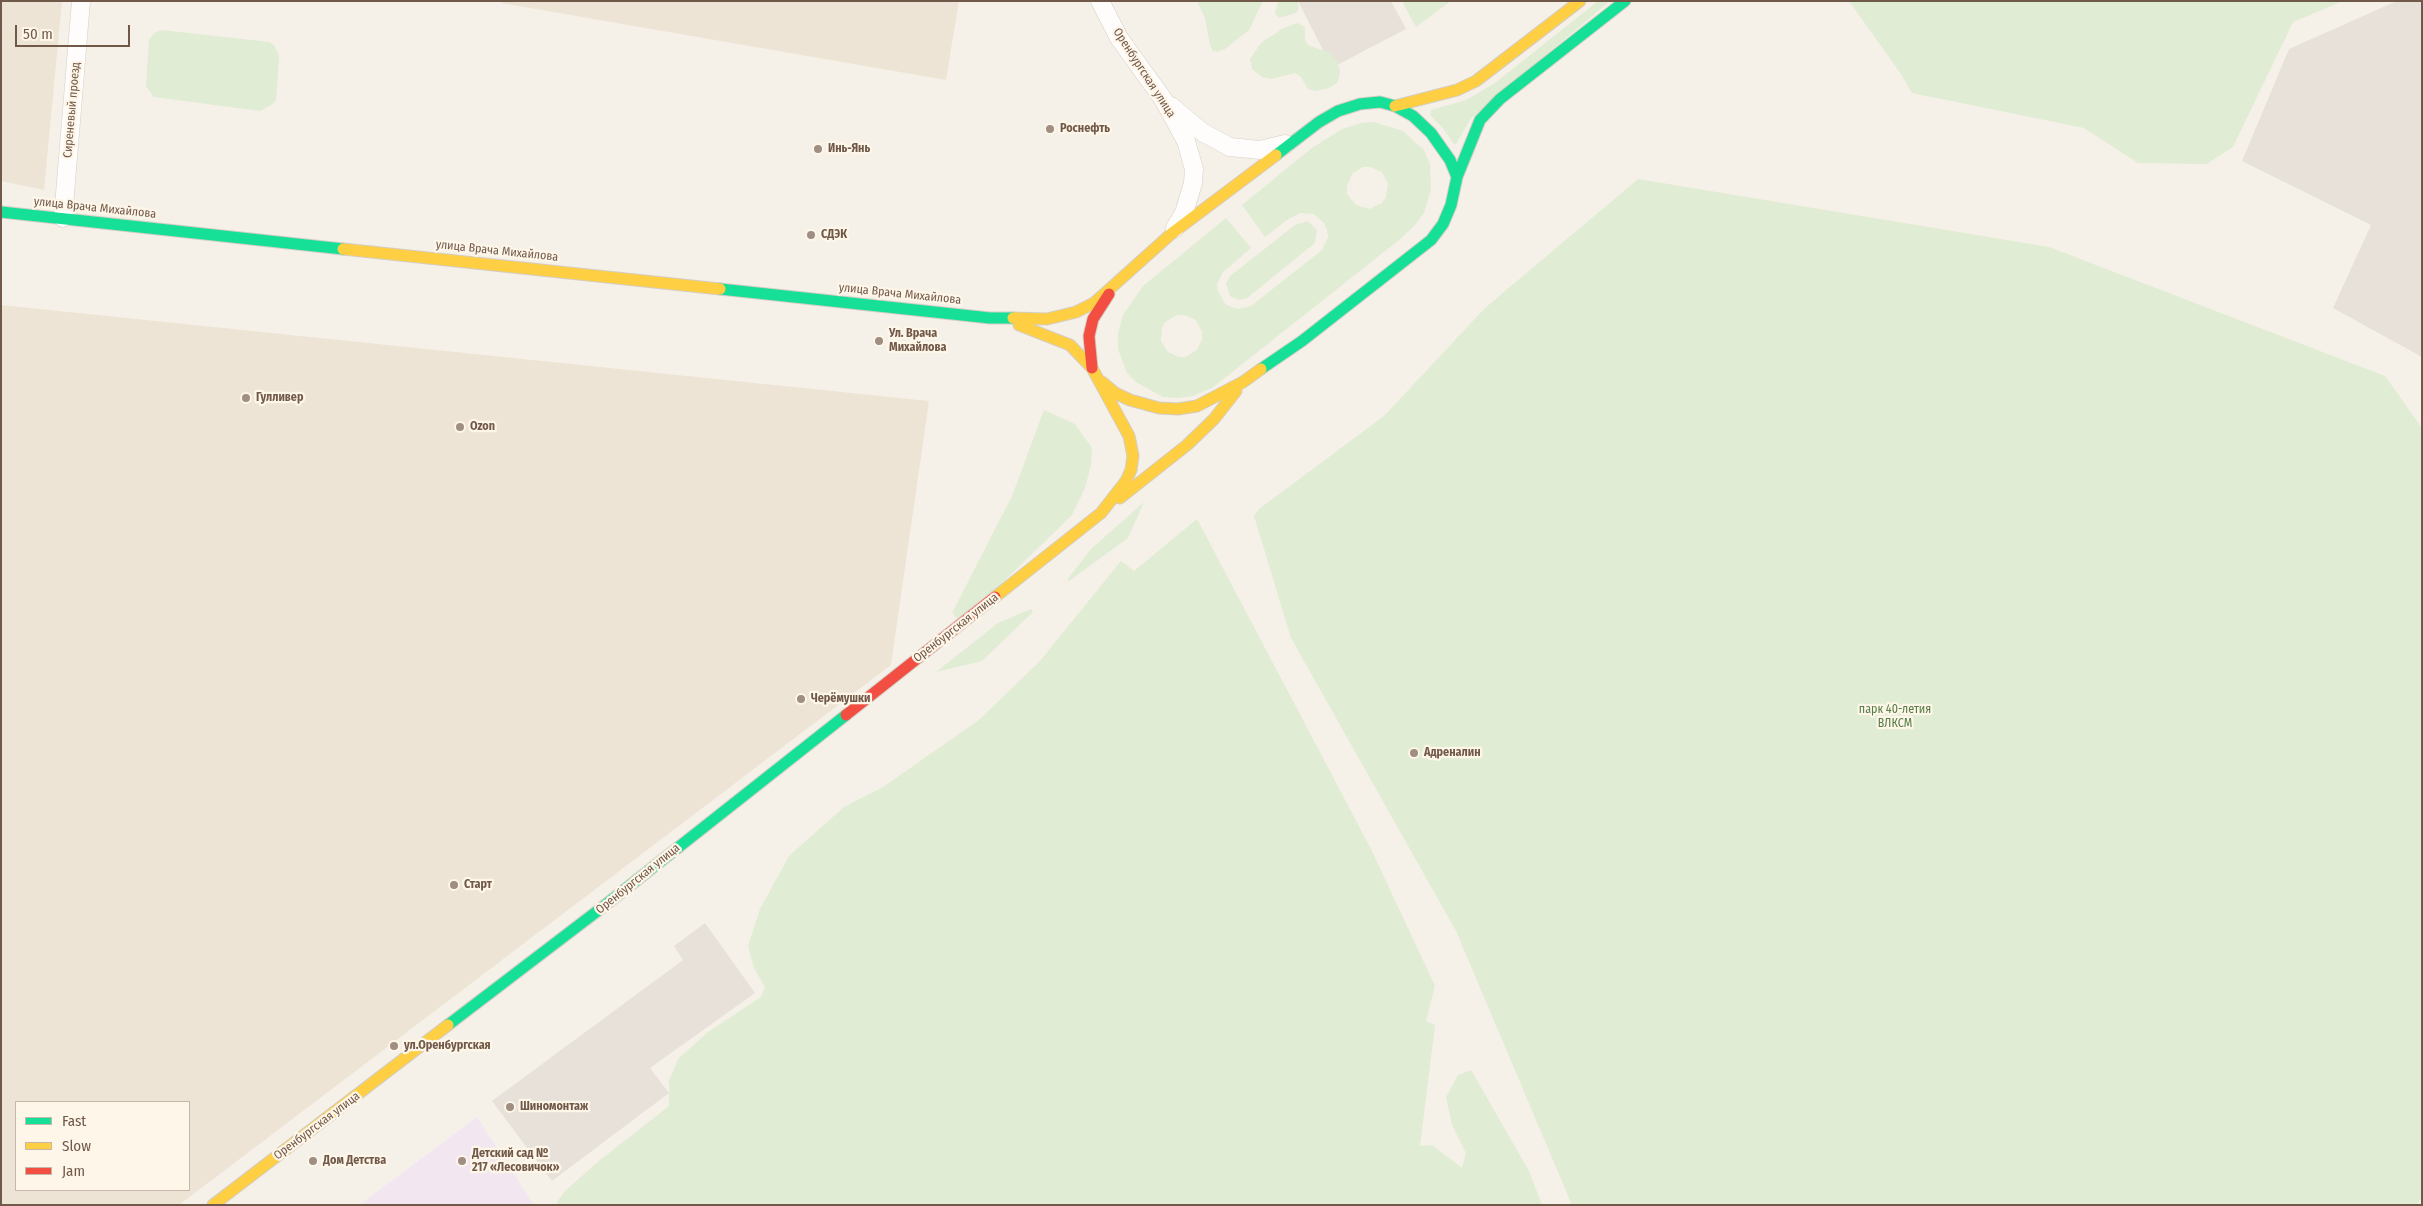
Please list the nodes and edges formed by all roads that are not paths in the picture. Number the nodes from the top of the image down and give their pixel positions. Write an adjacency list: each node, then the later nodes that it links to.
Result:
1 (81, 1): 10 (street, Сиреневый проезд)
2 (1100, 1): 5 (street, Оренбургская улица)
3 (1580, 1): 6 (main road)
4 (1625, 1): 8 (main road)
5 (1162, 99): 7 (street); 11 (street, Оренбургская улица)
6 (1395, 106): 7 (main road); 8 (main road)
7 (1295, 140): 11 (main road)
8 (1456, 177): 16 (main road)
9 (1, 212): 10 (main road, улица Врача Михайлова)
10 (63, 218): 13 (main road, улица Врача Михайлова)
11 (1171, 234): 12 (main road, Оренбургская улица)
12 (1122, 277): 13 (main road, Оренбургская улица); 14 (main road)
13 (990, 318): 14 (main road, Оренбургская улица)
14 (1092, 368): 15 (main road, Оренбургская улица)
15 (1102, 382): 16 (main road); 17 (main road, Оренбургская улица)
16 (1243, 382): 17 (main road)
17 (1100, 513): 18 (main road, Оренбургская улица)
18 (213, 1205)

